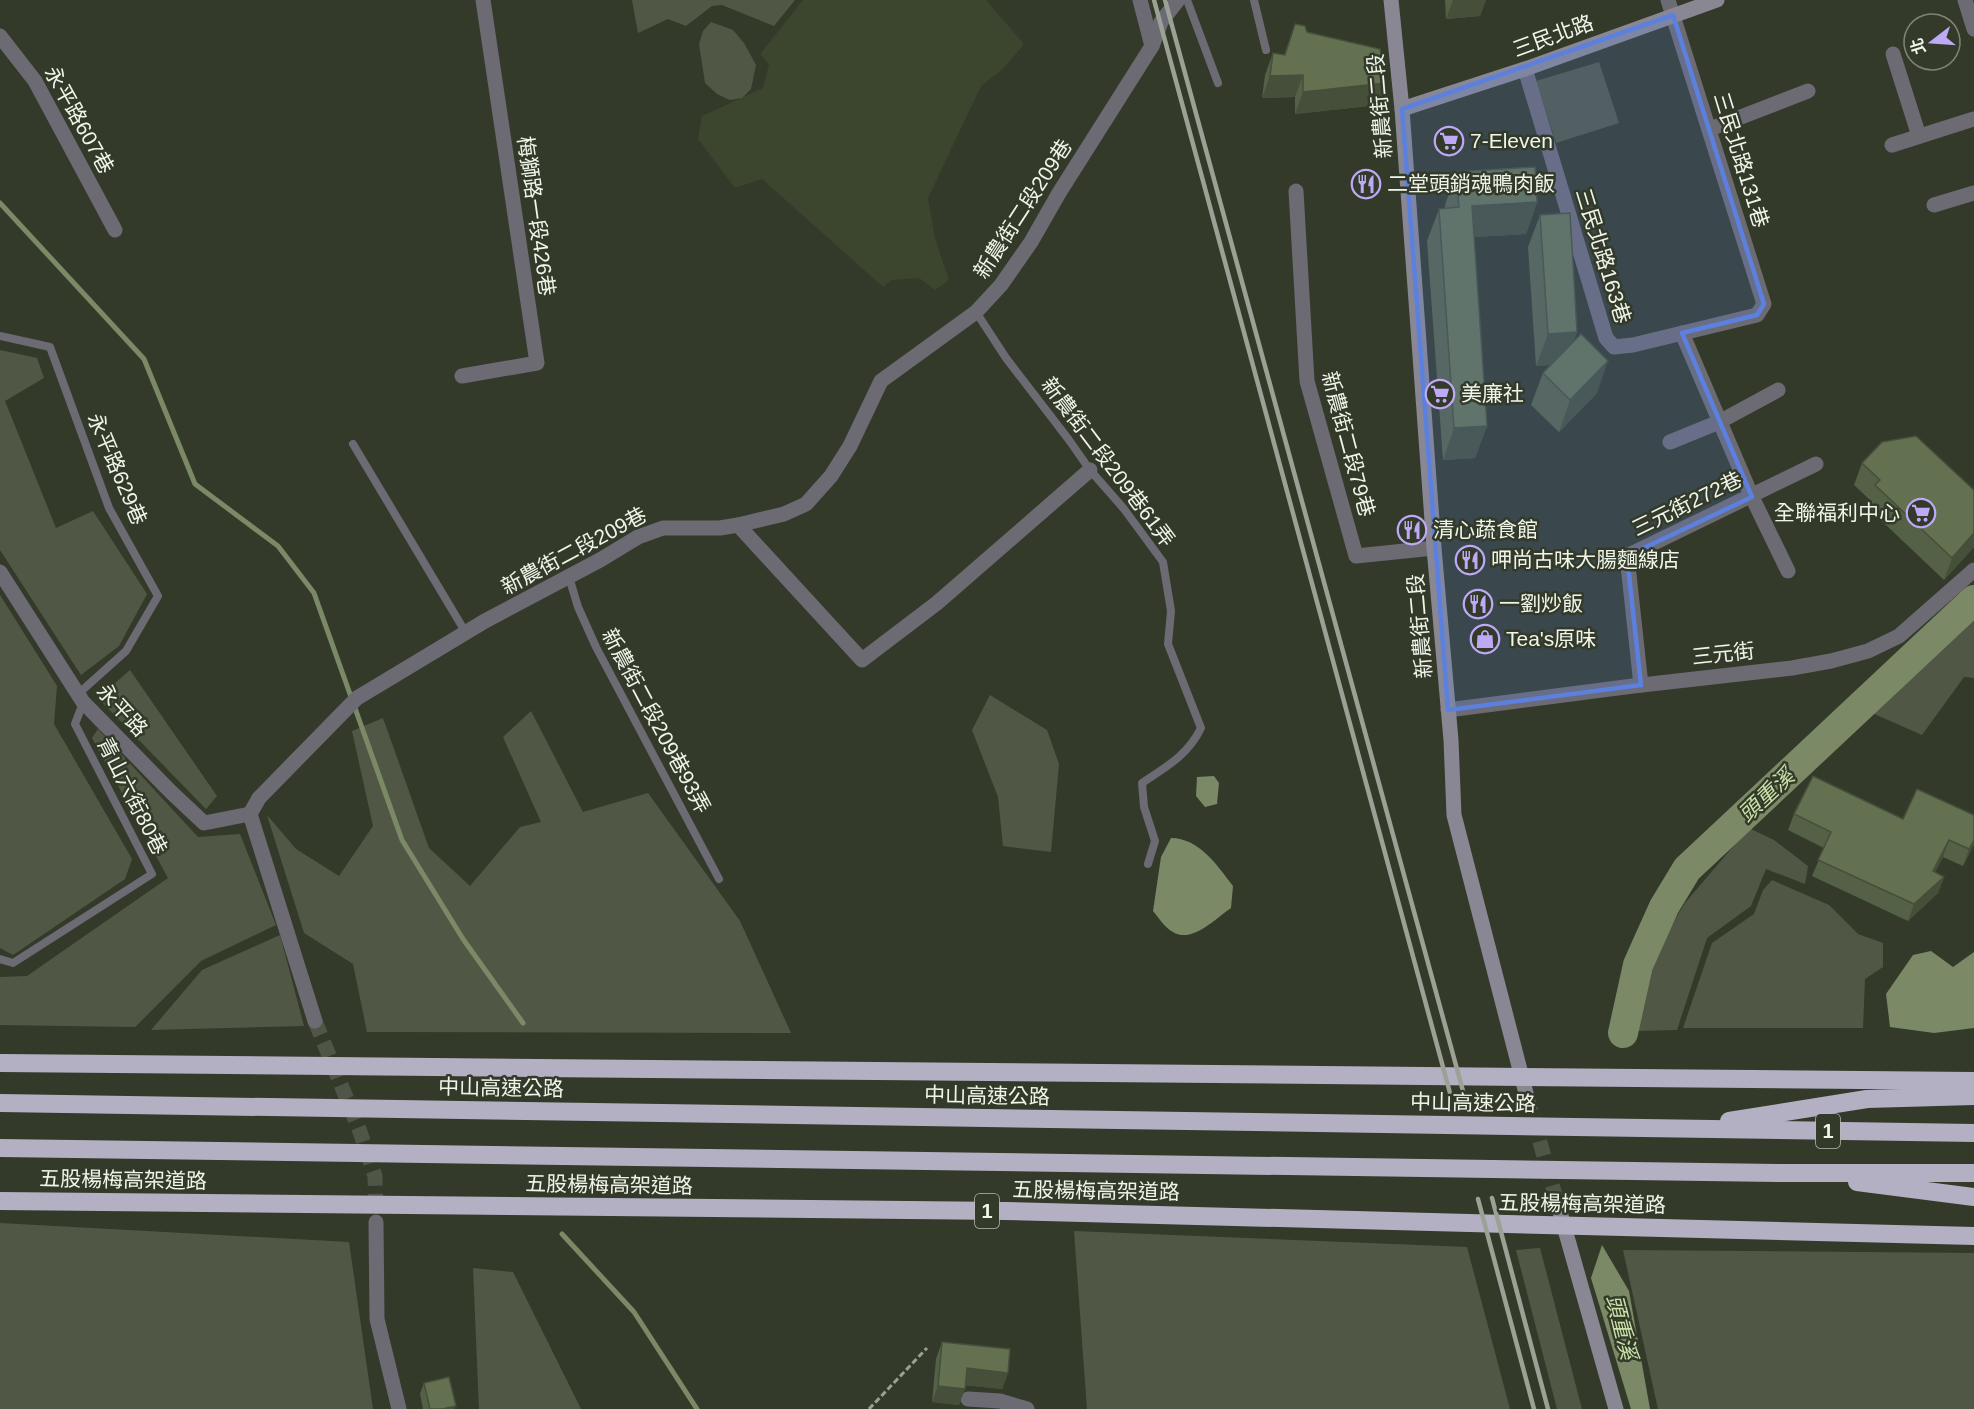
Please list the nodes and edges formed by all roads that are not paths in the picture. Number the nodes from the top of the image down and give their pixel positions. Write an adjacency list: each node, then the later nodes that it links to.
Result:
1 (483, 0): 32 (street, 梅獅路一段426巷)
2 (1140, 0): 13 (street)
3 (1178, 0): 13 (street, 新農街二段209巷)
4 (1187, 0): 17 (lane)
5 (1254, 0): 14 (lane)
6 (1391, 0): 19 (street, 新農街二段)
7 (1668, 0): 10 (street, 三民北路131巷)
8 (1718, 0): 10 (street, 三民北路)
9 (1965, 0): 11 (street)
10 (1673, 15): 16 (street, 三民北路); 21 (street, 三民北路131巷)
11 (1974, 29)
12 (0, 36): 27 (street, 永平路607巷)
13 (1152, 46): 28 (street, 新農街二段209巷)
14 (1266, 50)
15 (1893, 54): 22 (street)
16 (1525, 69): 19 (street, 三民北路); 30 (street, 三民北路163巷)
17 (1218, 83)
18 (1808, 91): 21 (street)
19 (1402, 109): 41 (street, 新農街二段)
20 (1974, 119): 22 (street)
21 (1710, 129): 29 (street, 三民北路131巷)
22 (1919, 136): 23 (street)
23 (1892, 145)
24 (1296, 191): 41 (street, 新農街二段79巷)
25 (1974, 192): 26 (street)
26 (1934, 205)
27 (115, 230)
28 (976, 312): 38 (lane, 新農街二段209巷61弄); 40 (street, 新農街二段209巷)
29 (1757, 315): 30 (street, 三民北路163巷)
30 (1682, 333): 34 (street)
31 (0, 336): 48 (lane, 永平路629巷)
32 (462, 376)
33 (1778, 390): 34 (street)
34 (1719, 422): 35 (street); 39 (street)
35 (1670, 442)
36 (353, 444): 46 (lane)
37 (1816, 464): 39 (street, 三元街272巷)
38 (1090, 470): 40 (street); 51 (lane, 新農街二段209巷61弄)
39 (1752, 497): 43 (street); 47 (street, 三元街272巷)
40 (738, 525): 45 (street, 新農街二段209巷)
41 (1434, 548): 49 (street, 新農街二段)
42 (1974, 570): 47 (street, 三元街)
43 (1788, 571)
44 (0, 572): 48 (street, 永平路)
45 (568, 577): 46 (street, 新農街二段209巷); 52 (lane, 新農街二段209巷93弄)
46 (466, 633): 50 (street, 新農街二段209巷)
47 (1641, 685): 49 (street, 三元街)
48 (81, 698): 50 (street, 永平路); 53 (lane, 青山六街80巷)
49 (1448, 710): 58 (street, 新農街二段)
50 (250, 814): 54 (street)
51 (1148, 864)
52 (719, 879)
53 (0, 959)
54 (315, 1021)
55 (0, 1064): 56 (highway)
56 (1974, 1081)
57 (1974, 1096): 60 (highway)
58 (1527, 1097)
59 (0, 1103): 60 (highway, 中山高速公路 / 1)
60 (1683, 1129): 61 (highway, 中山高速公路 / 1)
61 (1974, 1133)
62 (0, 1148): 63 (highway, 1)
63 (1778, 1173): 64 (highway, 1); 65 (highway)
64 (1974, 1173)
65 (1974, 1197)
66 (0, 1202): 69 (highway, 五股楊梅高架道路 / 1)
67 (1560, 1212): 73 (street)
68 (376, 1222): 71 (street)
69 (1974, 1236)
70 (968, 1399): 72 (street)
71 (399, 1409)
72 (1027, 1409)
73 (1616, 1409)

